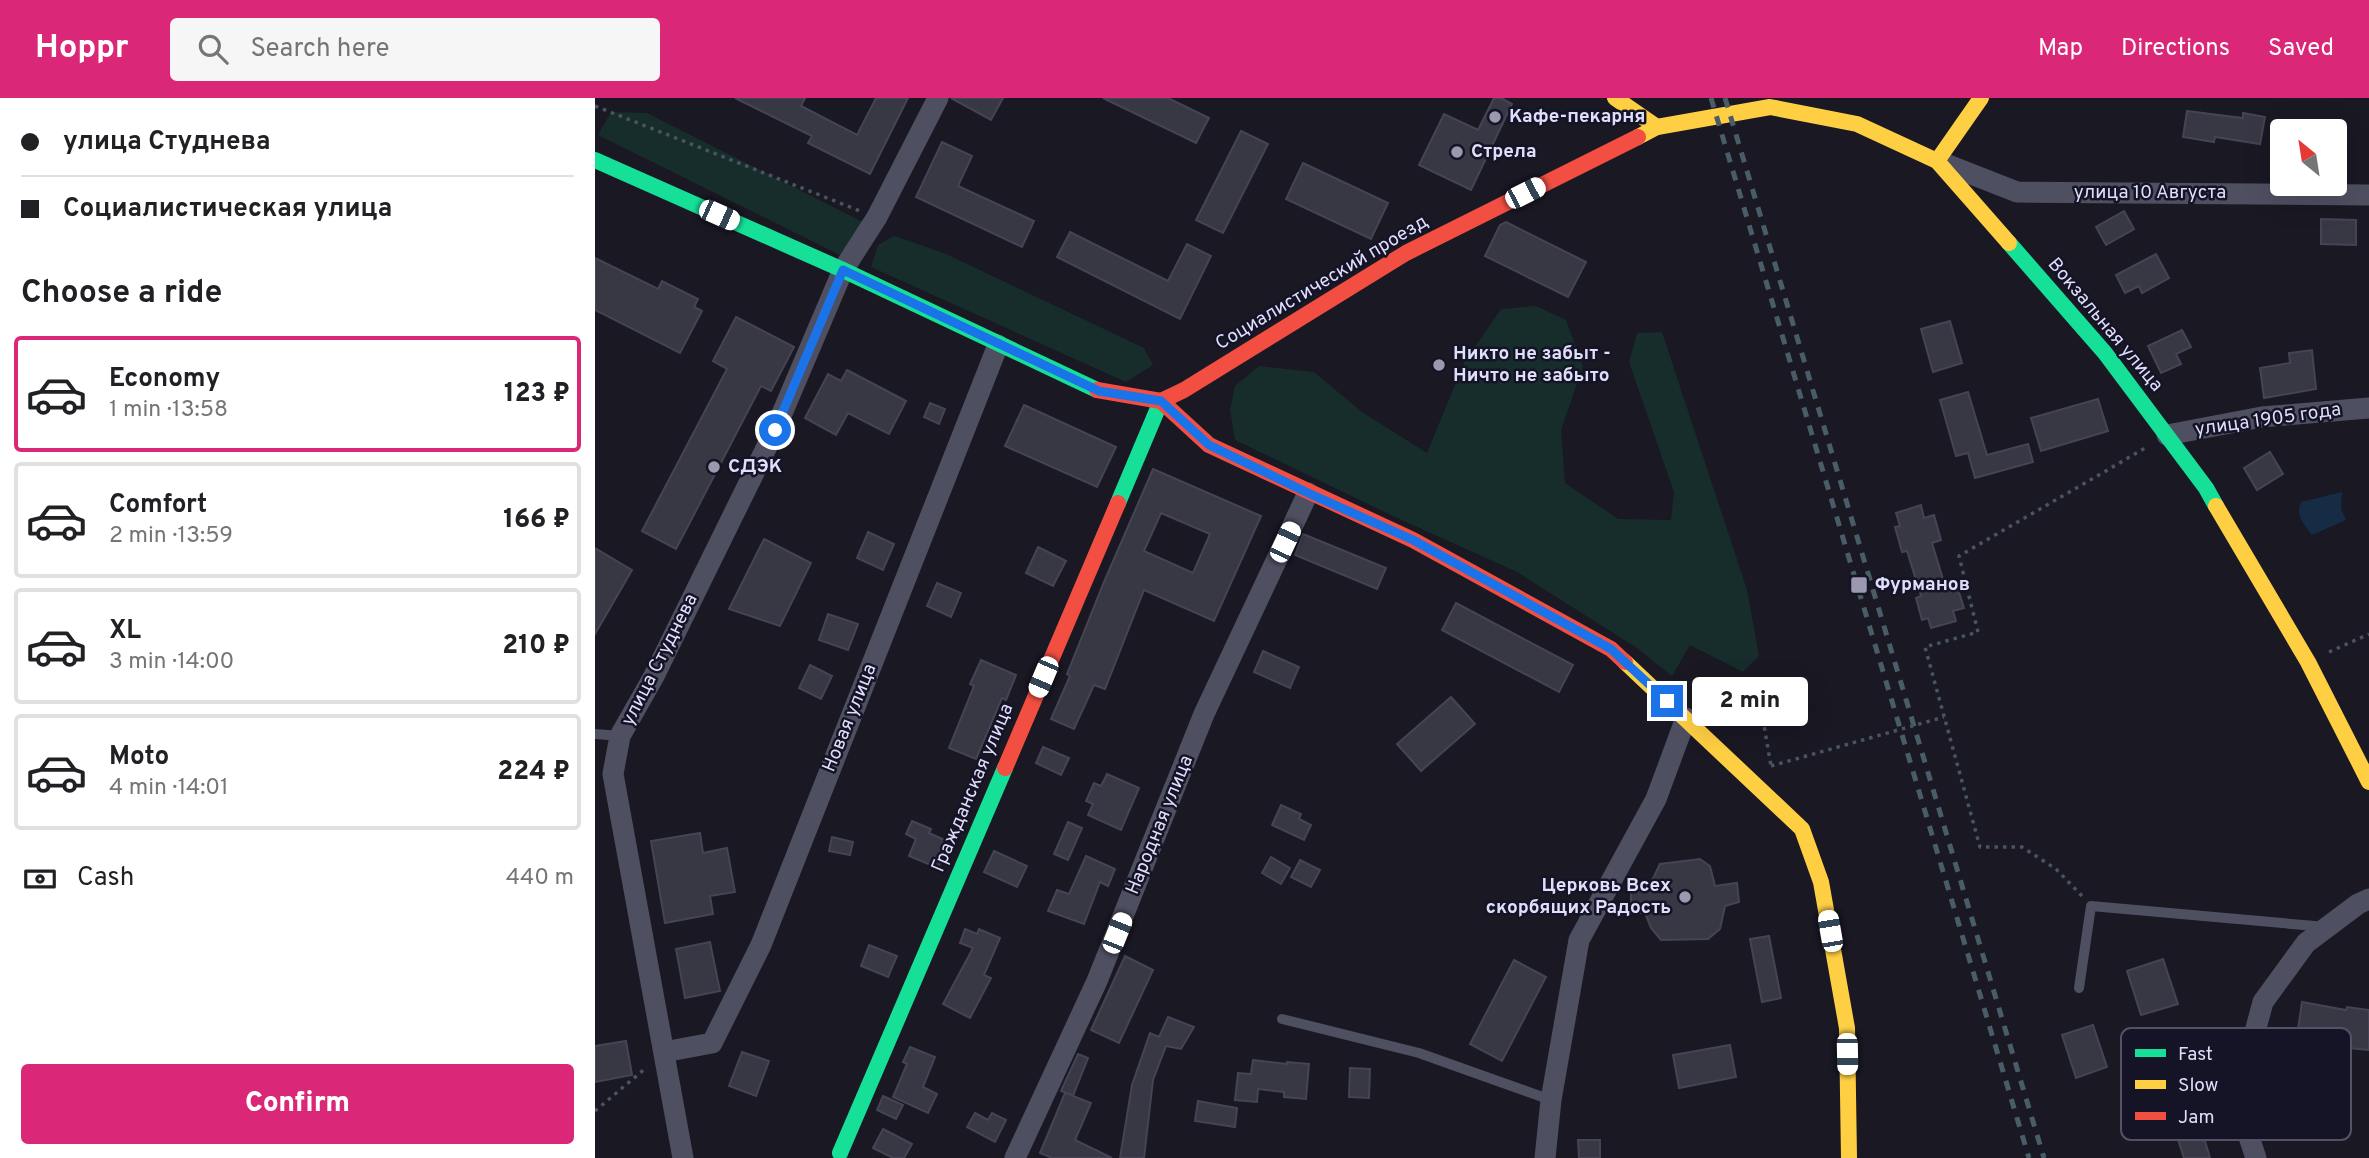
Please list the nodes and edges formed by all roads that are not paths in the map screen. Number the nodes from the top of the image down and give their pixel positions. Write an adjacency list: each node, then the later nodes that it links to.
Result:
1 (938, 98): 8 (street, улица Студнева)
2 (1615, 98): 4 (main road)
3 (1981, 98): 6 (main road)
4 (1657, 127): 6 (main road, Вокзальная улица); 10 (main road, Социалистический проезд)
5 (595, 160): 8 (main road)
6 (1937, 161): 7 (street, улица 10 Августа); 12 (main road, Вокзальная улица)
7 (2369, 195)
8 (843, 270): 9 (main road); 16 (street, улица Студнева)
9 (998, 345): 10 (main road); 23 (street, Новая улица)
10 (1161, 401): 13 (main road); 26 (main road, Гражданская улица)
11 (2369, 408): 12 (street, улица 1905 года)
12 (2167, 435): 17 (main road, Вокзальная улица)
13 (1308, 493): 14 (main road); 28 (street, Народная улица)
14 (1686, 718): 24 (street); 30 (main road)
15 (595, 734): 16 (lane)
16 (620, 736): 23 (street, улица Студнева)
17 (2369, 782)
18 (2369, 899): 19 (street)
19 (2327, 927): 20 (lane); 22 (street)
20 (2079, 988)
21 (1282, 1019): 24 (lane)
22 (2256, 1028)
23 (664, 1052): 27 (street, улица Студнева)
24 (1551, 1100): 29 (street)
25 (2250, 1140): 31 (street)
26 (840, 1153)
27 (683, 1158)
28 (1015, 1158)
29 (1545, 1158)
30 (1849, 1158)
31 (2256, 1158)

